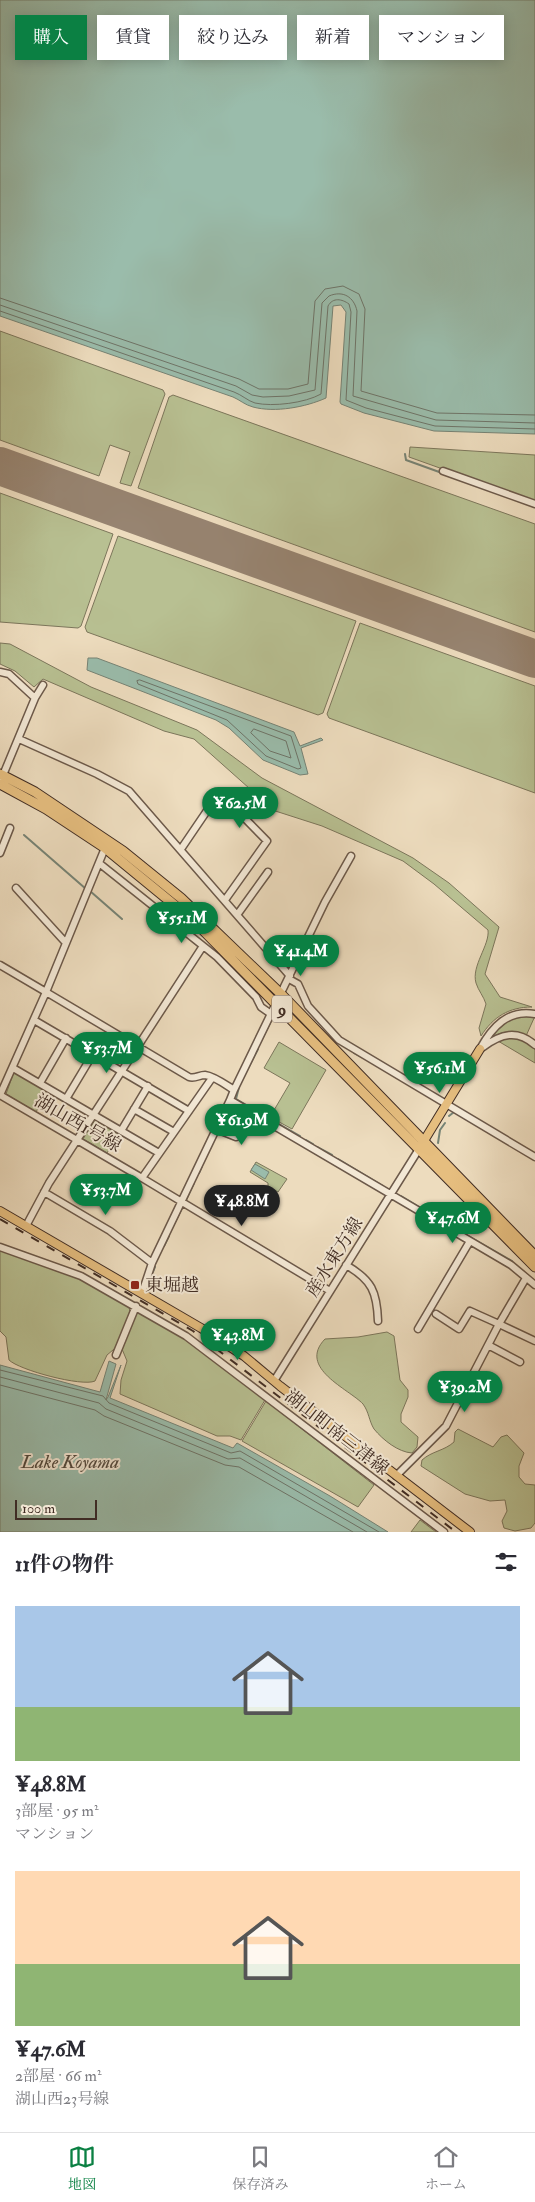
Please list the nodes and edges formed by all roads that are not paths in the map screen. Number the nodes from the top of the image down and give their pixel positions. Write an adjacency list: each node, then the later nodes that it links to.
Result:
1 (443, 471): 2 (street)
2 (535, 504)
3 (0, 672): 5 (street)
4 (43, 685): 5 (street)
5 (35, 698): 6 (street)
6 (19, 739): 7 (street); 10 (street)
7 (1, 779): 9 (highway, 9); 25 (highway, 9)
8 (10, 828): 11 (street)
9 (106, 848): 13 (street, 湖山西1号線); 18 (highway, 9)
10 (181, 849): 16 (street); 16 (street)
11 (0, 852)
12 (351, 856): 23 (street)
13 (99, 863): 19 (street); 20 (street, 湖山西1号線)
14 (268, 872): 17 (street)
15 (16, 888): 20 (street)
16 (225, 900): 17 (street)
17 (238, 915): 23 (street)
18 (202, 928): 19 (street); 26 (highway, 9)
19 (193, 939): 21 (street)
20 (66, 943): 24 (street, 湖山西1号線)
21 (203, 946): 27 (street); 31 (street)
22 (0, 965): 24 (street)
23 (289, 977): 25 (street); 44 (street)
24 (46, 992): 29 (street, 湖山西1号線); 31 (street)
25 (281, 994): 26 (street); 53 (highway, 9)
26 (276, 1003): 27 (street); 53 (highway, 9)
27 (270, 1014): 40 (street)
28 (535, 1014): 33 (street)
29 (34, 1020): 30 (street); 35 (street, 湖山西1号線)
30 (66, 1038): 34 (street); 38 (street)
31 (138, 1046): 36 (street); 37 (street)
32 (535, 1046): 33 (street)
33 (480, 1049): 44 (main road)
34 (93, 1054): 36 (street); 42 (street)
35 (13, 1068): 38 (street); 41 (street, 湖山西1号線)
36 (123, 1071): 39 (street); 48 (street)
37 (212, 1078): 40 (street); 46 (street)
38 (40, 1084): 42 (street)
39 (148, 1086): 45 (street); 46 (street)
40 (234, 1090): 43 (street)
41 (0, 1095): 52 (street, 湖山西1号線)
42 (66, 1099): 48 (street)
43 (230, 1100): 47 (street); 49 (street)
44 (447, 1105): 53 (main road); 55 (street)
45 (134, 1109): 50 (street); 51 (street)
46 (189, 1111): 51 (street)
47 (250, 1112): 49 (street); 58 (street)
48 (94, 1115): 50 (street); 52 (street)
49 (216, 1128): 59 (street)
50 (121, 1131): 54 (street)
51 (174, 1132): 54 (street)
52 (78, 1140): 56 (street, 湖山西1号線); 57 (street)
53 (421, 1145): 58 (street, 産水東方線); 64 (highway, 9); 67 (highway, 9)
54 (159, 1153): 56 (street)
55 (534, 1154)
56 (142, 1178): 59 (street, 湖山西1号線)
57 (44, 1192): 61 (street); 65 (street)
58 (391, 1194): 62 (street); 66 (street, 産水東方線)
59 (182, 1204): 65 (street); 70 (street, 湖山西1号線)
60 (0, 1211): 61 (main road)
61 (26, 1226): 71 (main road)
62 (470, 1241): 68 (street); 76 (street)
63 (0, 1247): 72 (street, 湖山町南三津線)
64 (535, 1256)
65 (152, 1263): 71 (street)
66 (346, 1265): 70 (street, 産水東方線); 74 (street)
67 (535, 1268)
68 (526, 1278): 69 (street); 75 (street)
69 (535, 1285)
70 (330, 1291): 81 (street, 産水東方線)
71 (142, 1294): 81 (main road)
72 (136, 1306): 79 (street); 83 (street, 湖山町南三津線)
73 (436, 1314): 75 (street)
74 (378, 1321)
75 (499, 1324): 77 (street); 78 (street)
76 (418, 1329)
77 (535, 1341)
78 (488, 1345): 80 (street); 82 (street)
79 (116, 1355)
80 (520, 1362)
81 (274, 1381): 82 (main road)
82 (396, 1476): 84 (main road)
83 (444, 1532)
84 (470, 1532)

